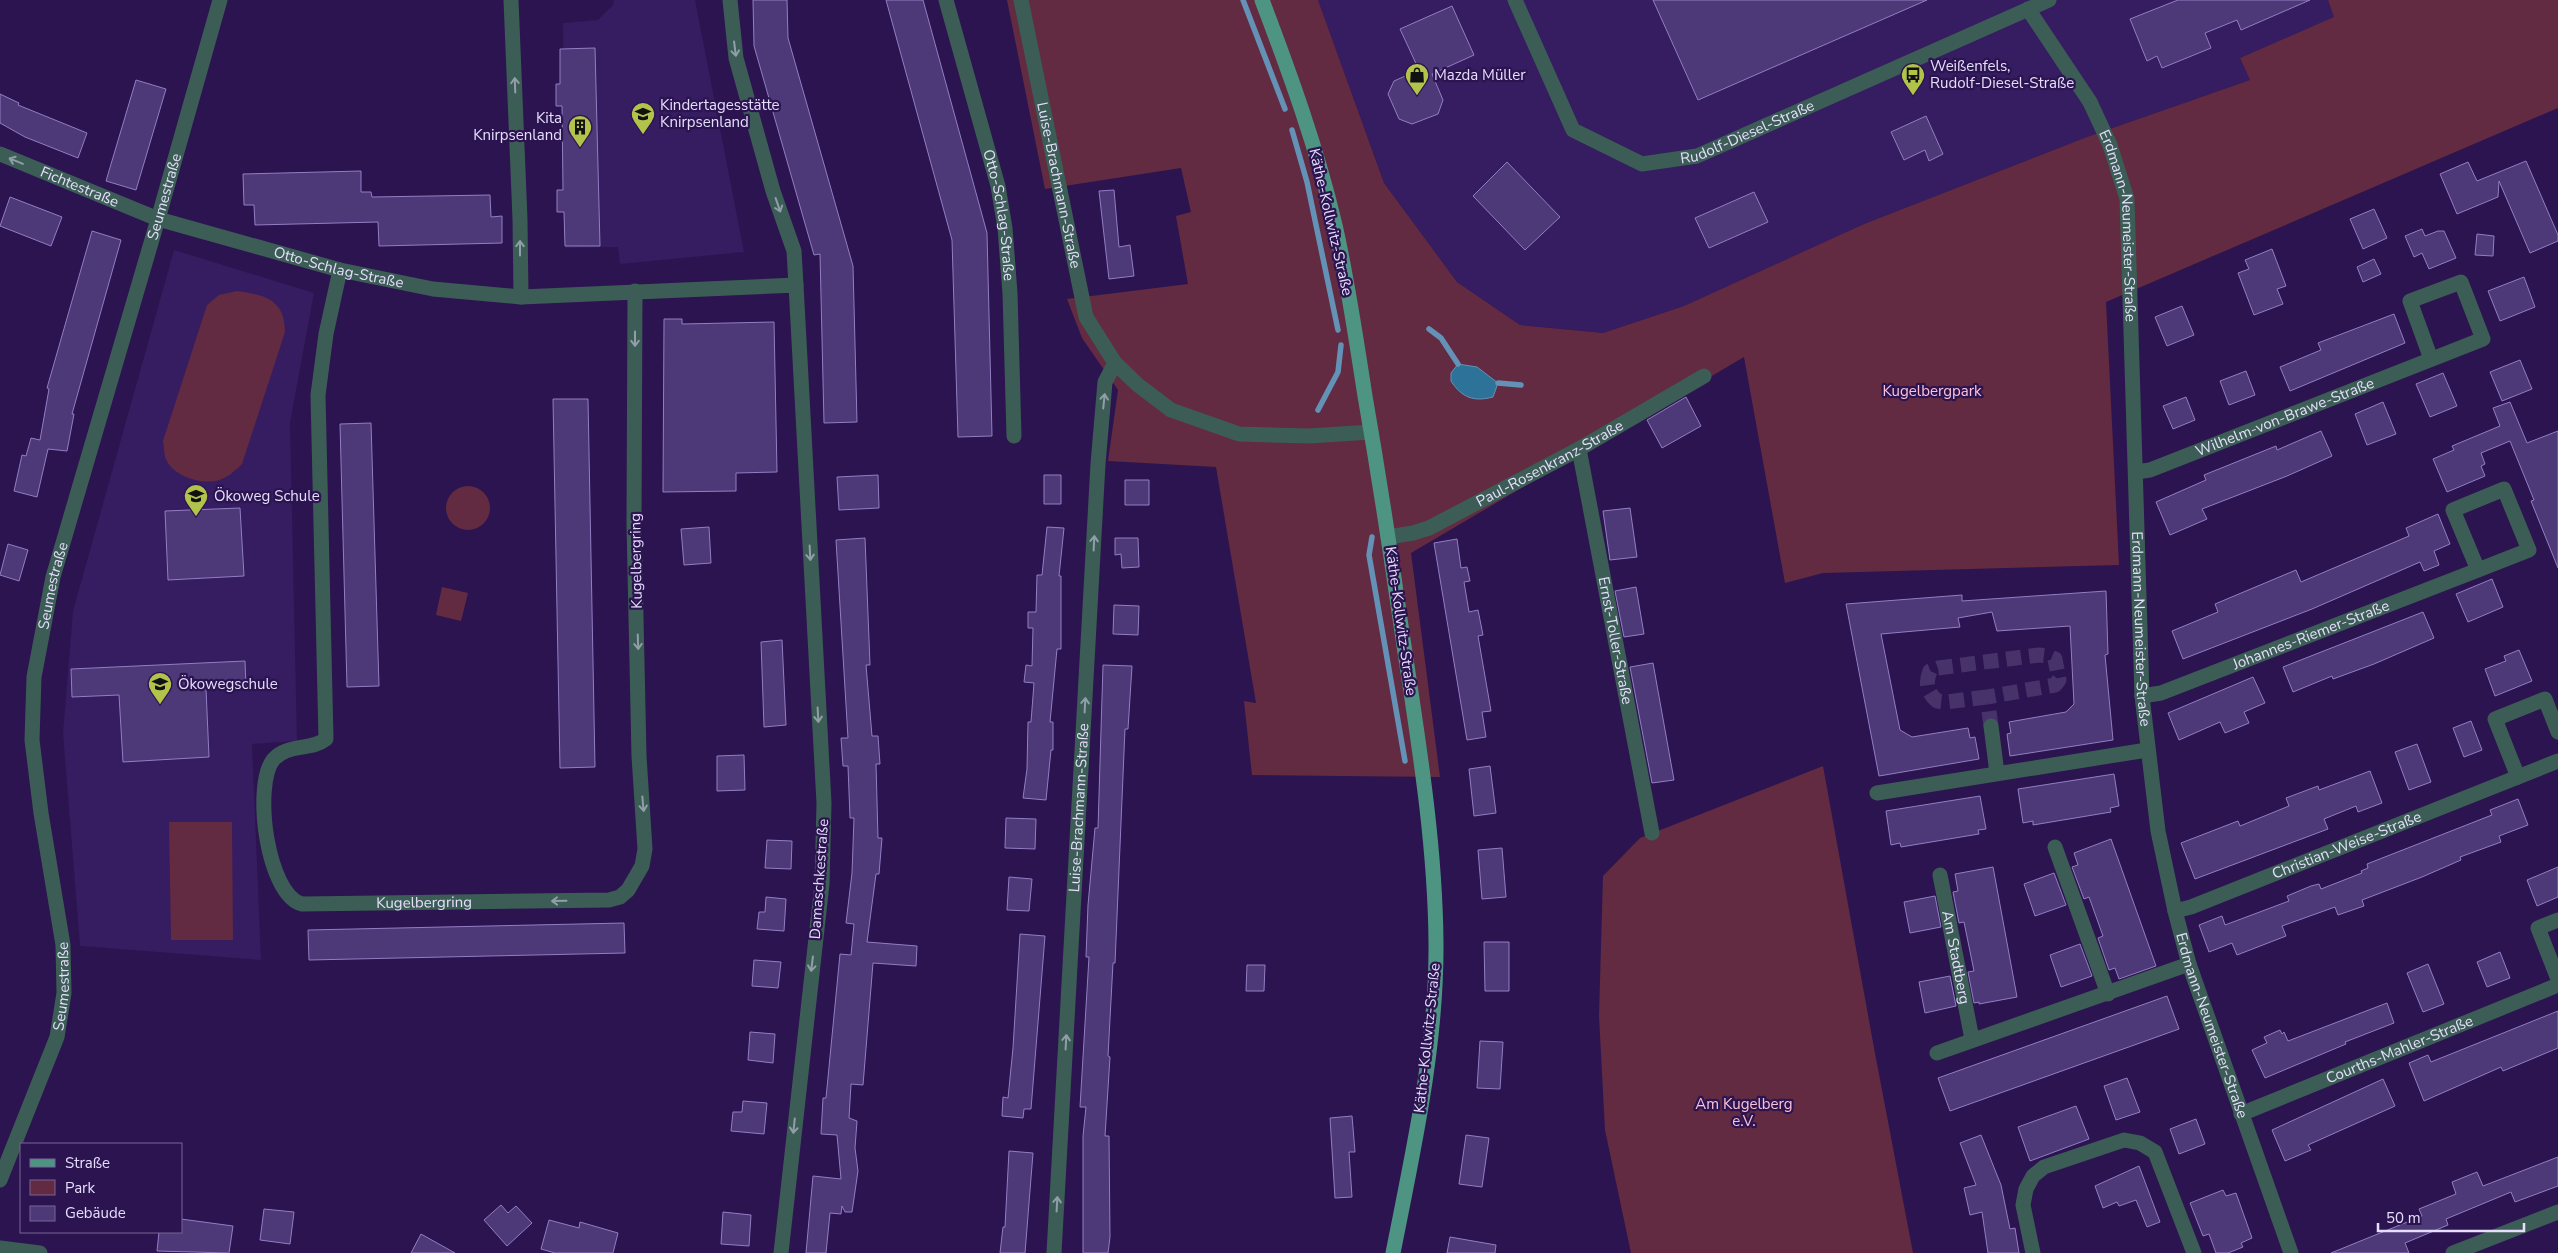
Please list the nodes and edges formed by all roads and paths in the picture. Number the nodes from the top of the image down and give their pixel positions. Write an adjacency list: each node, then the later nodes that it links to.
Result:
1 (220, 0): 11 (street, Seumestraße)
2 (510, 0): 15 (street, one-way to 2)
3 (730, 0): 13 (street, one-way to 13)
4 (946, 0): 20 (street, Otto-Schlag-Straße)
5 (1021, 0): 17 (street, Luise-Brachmann-Straße)
6 (1262, 0): 19 (main road, Käthe-Kollwitz-Straße)
7 (1515, 0): 9 (street, Rudolf-Diesel-Straße)
8 (2049, 0): 9 (street, Rudolf-Diesel-Straße)
9 (2028, 9): 22 (street, Erdmann-Neumeister-Straße)
10 (0, 154): 11 (street, Fichtestraße, one-way to 10)
11 (158, 219): 12 (street, Otto-Schlag-Straße); 45 (street, Seumestraße)
12 (340, 270): 14 (street, Kugelbergring, one-way to 12); 15 (street, Otto-Schlag-Straße)
13 (796, 285): 14 (street, Otto-Schlag-Straße); 49 (street, Damaschkestraße, one-way to 49)
14 (635, 290): 15 (street, Otto-Schlag-Straße)
15 (521, 296)
16 (2431, 359): 16 (street, Wilhelm-von-Brawe-Straße); 22 (street, Wilhelm-von-Brawe-Straße)
17 (1115, 363): 19 (street, Luise-Brachmann-Straße); 50 (street, Luise-Brachmann-Straße, one-way to 17)
18 (1704, 376): 21 (street, Paul-Rosenkranz-Straße)
19 (1371, 432): 23 (main road, Käthe-Kollwitz-Straße)
20 (1014, 436)
21 (1579, 449): 23 (street, Paul-Rosenkranz-Straße); 33 (street, Ernst-Toller-Straße)
22 (2136, 472): 25 (street, Erdmann-Neumeister-Straße)
23 (1388, 537): 51 (main road, Käthe-Kollwitz-Straße)
24 (2478, 570): 24 (street, Johannes-Riemer-Straße); 25 (street, Johannes-Riemer-Straße)
25 (2142, 696): 28 (street, Erdmann-Neumeister-Straße)
26 (1991, 726): 30 (street)
27 (2558, 732): 31 (street)
28 (2148, 750): 30 (street); 36 (street, Erdmann-Neumeister-Straße)
29 (2558, 761): 31 (street, Christian-Weise-Straße)
30 (1997, 773): 32 (street)
31 (2518, 777): 36 (street, Christian-Weise-Straße)
32 (1877, 793)
33 (1652, 832)
34 (2055, 847): 41 (street)
35 (1940, 875): 42 (street, Am Stadtberg)
36 (2175, 911): 38 (street, Erdmann-Neumeister-Straße)
37 (2558, 920): 39 (street)
38 (2189, 964): 41 (street); 44 (street, Erdmann-Neumeister-Straße)
39 (2558, 979)
40 (2558, 985): 44 (street, Courths-Mahler-Straße)
41 (2108, 994): 42 (street)
42 (1972, 1039): 43 (street)
43 (1937, 1053)
44 (2241, 1114): 54 (street, Erdmann-Neumeister-Straße)
45 (0, 1180)
46 (2558, 1212): 55 (street)
47 (0, 1248): 48 (street)
48 (40, 1253)
49 (781, 1253)
50 (1054, 1253)
51 (1393, 1253)
52 (2033, 1253): 53 (street)
53 (2194, 1253)
54 (2291, 1253)
55 (2454, 1253)

